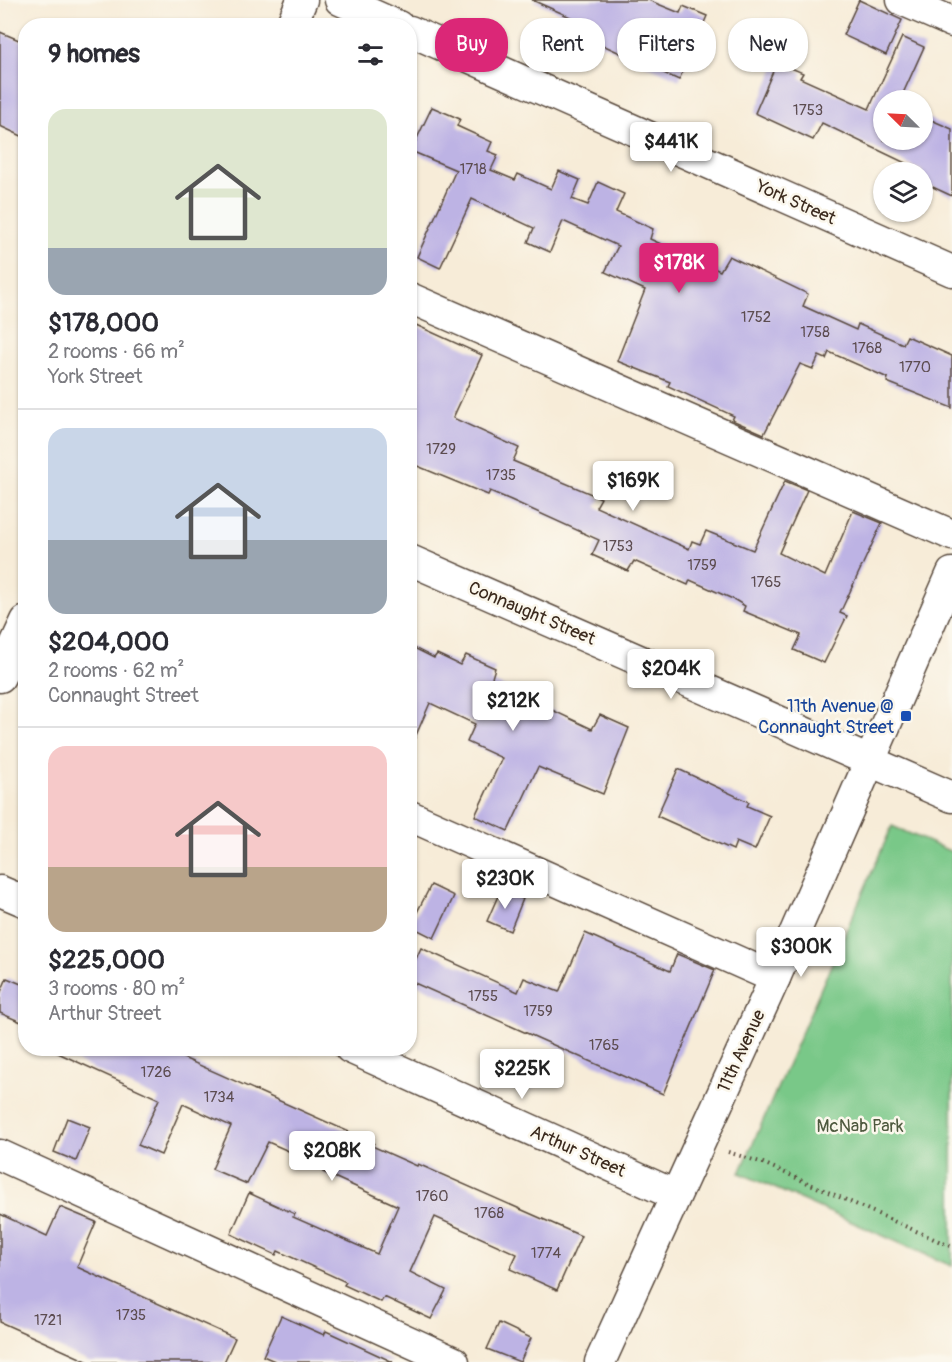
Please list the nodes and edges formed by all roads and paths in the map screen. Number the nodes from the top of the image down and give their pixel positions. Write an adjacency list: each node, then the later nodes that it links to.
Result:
1 (302, 0): 4 (street)
2 (340, 0): 5 (street)
3 (902, 0): 6 (street)
4 (294, 18)
5 (380, 18)
6 (952, 22)
7 (417, 34): 8 (street, York Street)
8 (952, 271)
9 (417, 301): 10 (street)
10 (952, 535)
11 (417, 563): 15 (street, Connaught Street)
12 (952, 573): 15 (street, 11th Avenue)
13 (18, 643): 14 (street)
14 (0, 677)
15 (872, 760): 16 (street, Connaught Street); 20 (street, 11th Avenue)
16 (952, 797)
17 (417, 819): 20 (street)
18 (0, 891): 19 (street)
19 (18, 899)
20 (775, 978): 22 (street, 11th Avenue)
21 (368, 1056): 24 (street, Arthur Street)
22 (699, 1140): 24 (street, 11th Avenue); 25 (path)
23 (0, 1155): 26 (street)
24 (675, 1195): 27 (street, 11th Avenue)
25 (952, 1247)
26 (454, 1362)
27 (600, 1362)

